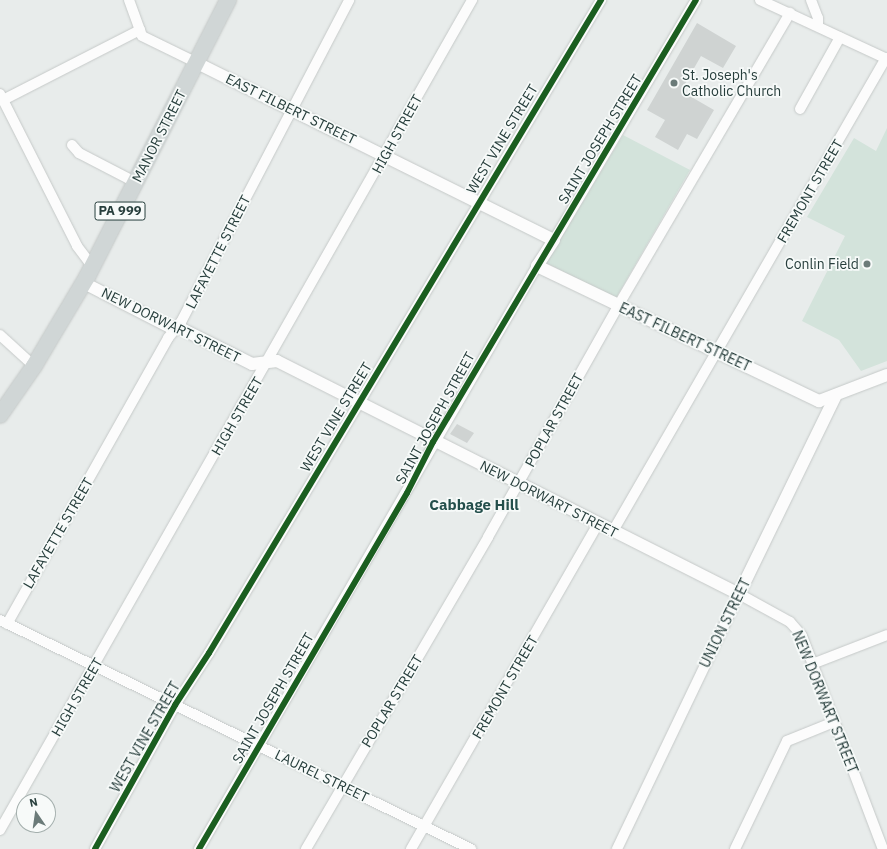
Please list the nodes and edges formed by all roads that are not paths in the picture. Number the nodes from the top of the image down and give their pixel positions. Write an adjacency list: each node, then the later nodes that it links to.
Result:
1 (129, 0): 11 (street)
2 (228, 0): 14 (main road, MANOR STREET / PA 999)
3 (349, 0): 17 (street, LAFAYETTE STREET)
4 (472, 0): 19 (street, HIGH STREET)
5 (601, 0): 21 (street, WEST VINE STREET)
6 (696, 0): 22 (street, SAINT JOSEPH STREET)
7 (760, 0): 9 (street)
8 (811, 0): 10 (street)
9 (790, 13): 10 (street); 26 (street, POPLAR STREET)
10 (818, 26): 12 (street)
11 (140, 30): 14 (street); 15 (street)
12 (840, 37): 13 (street); 16 (street)
13 (886, 59): 29 (street, FREMONT STREET)
14 (197, 63): 17 (street, EAST FILBERT STREET); 20 (main road, MANOR STREET / PA 999)
15 (2, 97): 23 (street)
16 (800, 109)
17 (291, 110): 19 (street, EAST FILBERT STREET); 27 (street, LAFAYETTE STREET)
18 (72, 146): 20 (street)
19 (384, 156): 21 (street, EAST FILBERT STREET); 30 (street, HIGH STREET)
20 (135, 182): 23 (main road, MANOR STREET / PA 999)
21 (478, 202): 22 (street, EAST FILBERT STREET); 34 (street, WEST VINE STREET)
22 (554, 240): 24 (street, SAINT JOSEPH STREET)
23 (92, 266): 25 (main road, MANOR STREET / PA 999)
24 (537, 266): 26 (street, EAST FILBERT STREET); 36 (street, SAINT JOSEPH STREET)
25 (84, 283): 27 (street, NEW DORWART STREET); 31 (main road, MANOR STREET / PA 999)
26 (618, 306): 29 (street, EAST FILBERT STREET); 37 (street, POPLAR STREET)
27 (176, 328): 30 (street, NEW DORWART STREET); 41 (street, LAFAYETTE STREET)
28 (0, 335): 31 (street)
29 (718, 351): 33 (street, EAST FILBERT STREET); 39 (street, FREMONT STREET)
30 (268, 362): 34 (street, NEW DORWART STREET); 44 (street, HIGH STREET)
31 (34, 366): 35 (main road, MANOR STREET / PA 999)
32 (887, 376): 33 (street, EAST FILBERT STREET)
33 (835, 397): 40 (street, UNION STREET)
34 (359, 403): 36 (street, NEW DORWART STREET); 45 (street, WEST VINE STREET)
35 (0, 415)
36 (433, 442): 37 (street, NEW DORWART STREET); 47 (street, SAINT JOSEPH STREET)
37 (518, 484): 38 (street, NEW DORWART STREET); 48 (street, POPLAR STREET)
38 (598, 524): 39 (street, NEW DORWART STREET); 49 (street, FREMONT STREET)
39 (613, 531): 40 (street, NEW DORWART STREET)
40 (739, 594): 43 (street, NEW DORWART STREET); 56 (street, UNION STREET)
41 (3, 622): 44 (street, LAUREL STREET)
42 (887, 635): 43 (street)
43 (812, 664): 46 (street, NEW DORWART STREET)
44 (95, 666): 45 (street, LAUREL STREET); 50 (street, HIGH STREET)
45 (175, 705): 47 (street, LAUREL STREET); 51 (street, WEST VINE STREET)
46 (834, 722): 57 (street); 58 (street, NEW DORWART STREET)
47 (259, 746): 48 (street, LAUREL STREET); 52 (street, SAINT JOSEPH STREET)
48 (342, 786): 49 (street, LAUREL STREET); 53 (street, POPLAR STREET)
49 (424, 826): 54 (street, FREMONT STREET); 55 (street, LAUREL STREET)
50 (0, 830)
51 (95, 849)
52 (199, 849)
53 (306, 849)
54 (410, 849)
55 (471, 849)
56 (617, 849)
57 (735, 849)
58 (883, 849)

